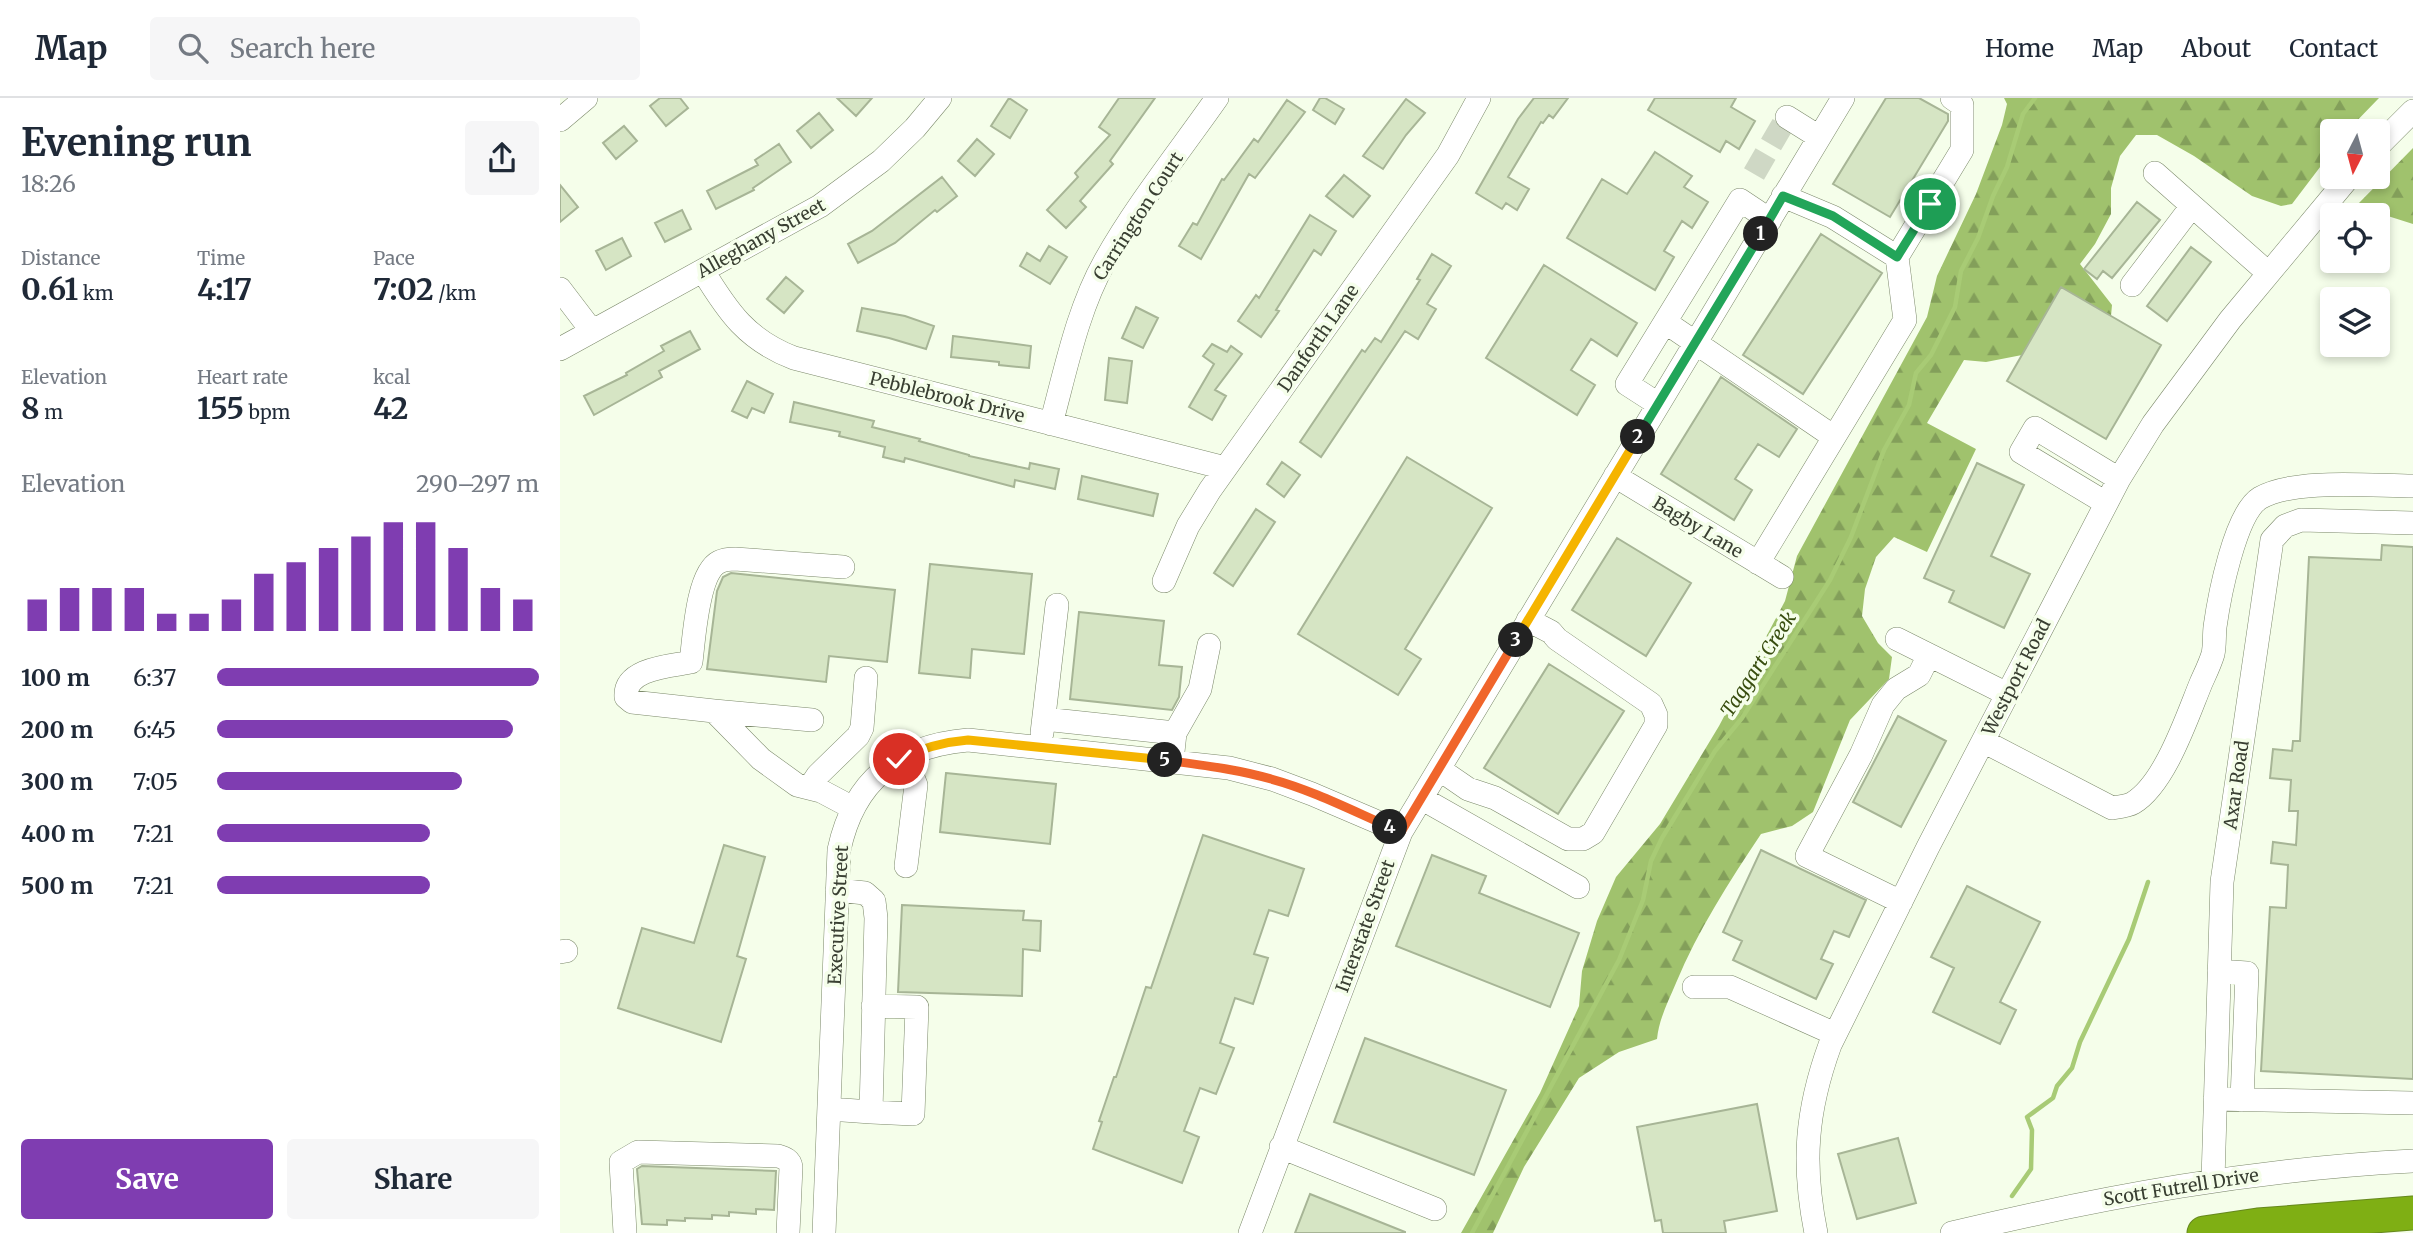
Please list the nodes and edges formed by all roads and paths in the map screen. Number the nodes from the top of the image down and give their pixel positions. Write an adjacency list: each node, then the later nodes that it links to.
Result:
1 (586, 98): 9 (street)
2 (940, 98): 19 (street, Alleghany Street)
3 (1217, 98): 29 (street, Carrington Court)
4 (1479, 98): 31 (street, Danforth Lane)
5 (1843, 98): 11 (street, Interstate Street)
6 (1952, 98): 17 (street)
7 (2413, 111): 10 (street)
8 (1787, 117): 11 (street)
9 (560, 120)
10 (2390, 134)
11 (1819, 137): 14 (street, Interstate Street)
12 (2155, 173): 15 (street)
13 (2339, 189): 20 (street, Westport Road)
14 (1783, 196): 16 (street, Interstate Street); 17 (street)
15 (2192, 206): 20 (street); 22 (street)
16 (1770, 220): 18 (street); 21 (street, Interstate Street)
17 (1897, 257): 30 (street)
18 (1703, 261): 21 (street); 24 (street)
19 (703, 271): 25 (street, Alleghany Street); 29 (street, Pebblebrook Drive)
20 (2267, 272): 33 (street, Westport Road)
21 (1733, 279): 26 (street, Interstate Street)
22 (2132, 285)
23 (560, 289): 25 (street)
24 (1665, 322): 26 (street); 28 (street)
25 (592, 331): 27 (street, Alleghany Street)
26 (1695, 342): 28 (street, Interstate Street); 30 (street)
27 (560, 349)
28 (1658, 404): 32 (street, Interstate Street)
29 (1051, 424): 31 (street, Pebblebrook Drive)
30 (1834, 437): 37 (street)
31 (1225, 468): 40 (street, Danforth Lane)
32 (1615, 476): 37 (street, Bagby Lane); 42 (street, Interstate Street)
33 (2119, 479): 35 (street, Westport Road); 35 (street)
34 (2413, 486): 52 (street)
35 (2106, 503): 47 (street, Westport Road)
36 (2413, 523): 65 (street, Axar Road)
37 (1758, 563): 39 (street, Bagby Lane)
38 (843, 568): 48 (street)
39 (1782, 578)
40 (1164, 581)
41 (1057, 605): 49 (street)
42 (1528, 620): 56 (street, Interstate Street); 56 (street)
43 (1897, 639): 45 (street)
44 (1209, 645): 51 (street)
45 (1930, 655): 47 (street); 64 (street)
46 (866, 678): 57 (street)
47 (2007, 694): 52 (street, Westport Road)
48 (714, 711): 50 (street); 57 (street)
49 (1044, 719): 51 (street); 53 (street)
50 (812, 720)
51 (1175, 733): 55 (street)
52 (1983, 741): 64 (street, Westport Road)
53 (1041, 747): 54 (street, Executive Street); 55 (street, Executive Street)
54 (899, 759): 59 (street, Executive Street); 61 (street)
55 (1172, 761): 60 (street, Executive Street)
56 (1439, 769): 58 (street, Interstate Street)
57 (810, 787): 59 (street)
58 (1421, 798): 60 (street, Interstate Street); 62 (street)
59 (852, 808): 63 (street, Executive Street)
60 (1401, 832): 74 (street, Interstate Street)
61 (906, 866)
62 (1577, 887)
63 (837, 890): 67 (street); 72 (street, Executive Street)
64 (1901, 902): 68 (street, Westport Road)
65 (2219, 971): 69 (street, Axar Road); 70 (street)
66 (1694, 987): 68 (street)
67 (873, 1006): 73 (street); 73 (street)
68 (1835, 1034): 83 (street, Westport Road)
69 (2215, 1099): 70 (street); 76 (street, Axar Road)
70 (2242, 1100): 71 (street)
71 (2413, 1104)
72 (829, 1109): 73 (street); 79 (street, Executive Street)
73 (871, 1112)
74 (1281, 1147): 77 (street); 82 (street, Interstate Street)
75 (2413, 1161): 76 (street, Scott Futrell Drive)
76 (2213, 1180): 84 (street, Scott Futrell Drive)
77 (1435, 1209)
78 (2413, 1213): 85 (highway)
79 (825, 1231): 81 (street)
80 (625, 1233): 81 (street)
81 (786, 1233)
82 (1250, 1233)
83 (1816, 1233)
84 (1952, 1233)
85 (2204, 1233)

